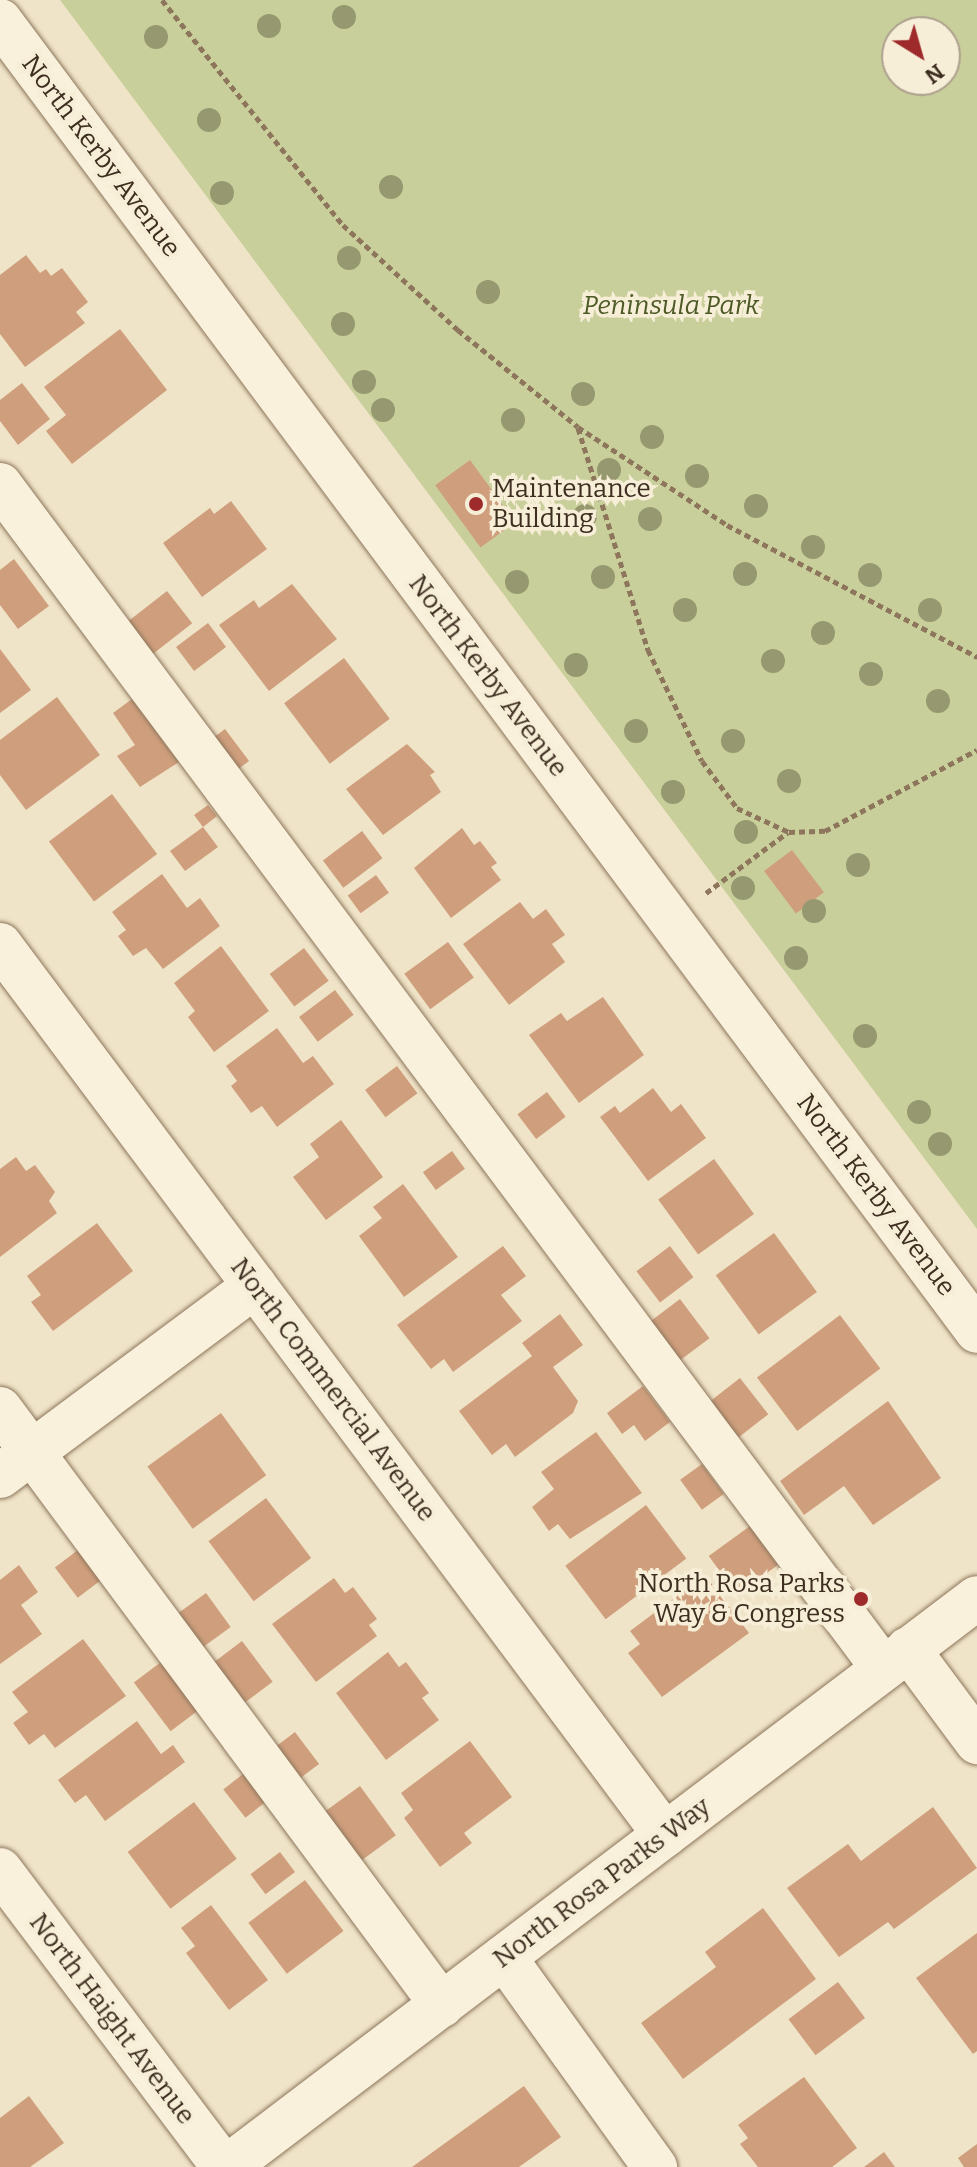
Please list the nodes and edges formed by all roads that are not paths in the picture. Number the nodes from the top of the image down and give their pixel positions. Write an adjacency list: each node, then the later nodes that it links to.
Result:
1 (0, 21): 5 (street, North Kerby Avenue)
2 (0, 485): 9 (street)
3 (0, 945): 4 (street, North Commercial Avenue)
4 (255, 1286): 7 (street); 11 (street, North Commercial Avenue)
5 (977, 1331)
6 (0, 1409): 7 (street)
7 (16, 1464): 14 (street)
8 (977, 1598): 9 (street, North Rosa Parks Way)
9 (896, 1658): 10 (street); 11 (street, North Rosa Parks Way)
10 (977, 1742)
11 (665, 1835): 13 (street, North Rosa Parks Way)
12 (0, 1870): 15 (street, North Haight Avenue)
13 (504, 1957): 14 (street, North Rosa Parks Way); 16 (street)
14 (442, 2005): 15 (street, North Rosa Parks Way)
15 (225, 2167)
16 (655, 2167)

